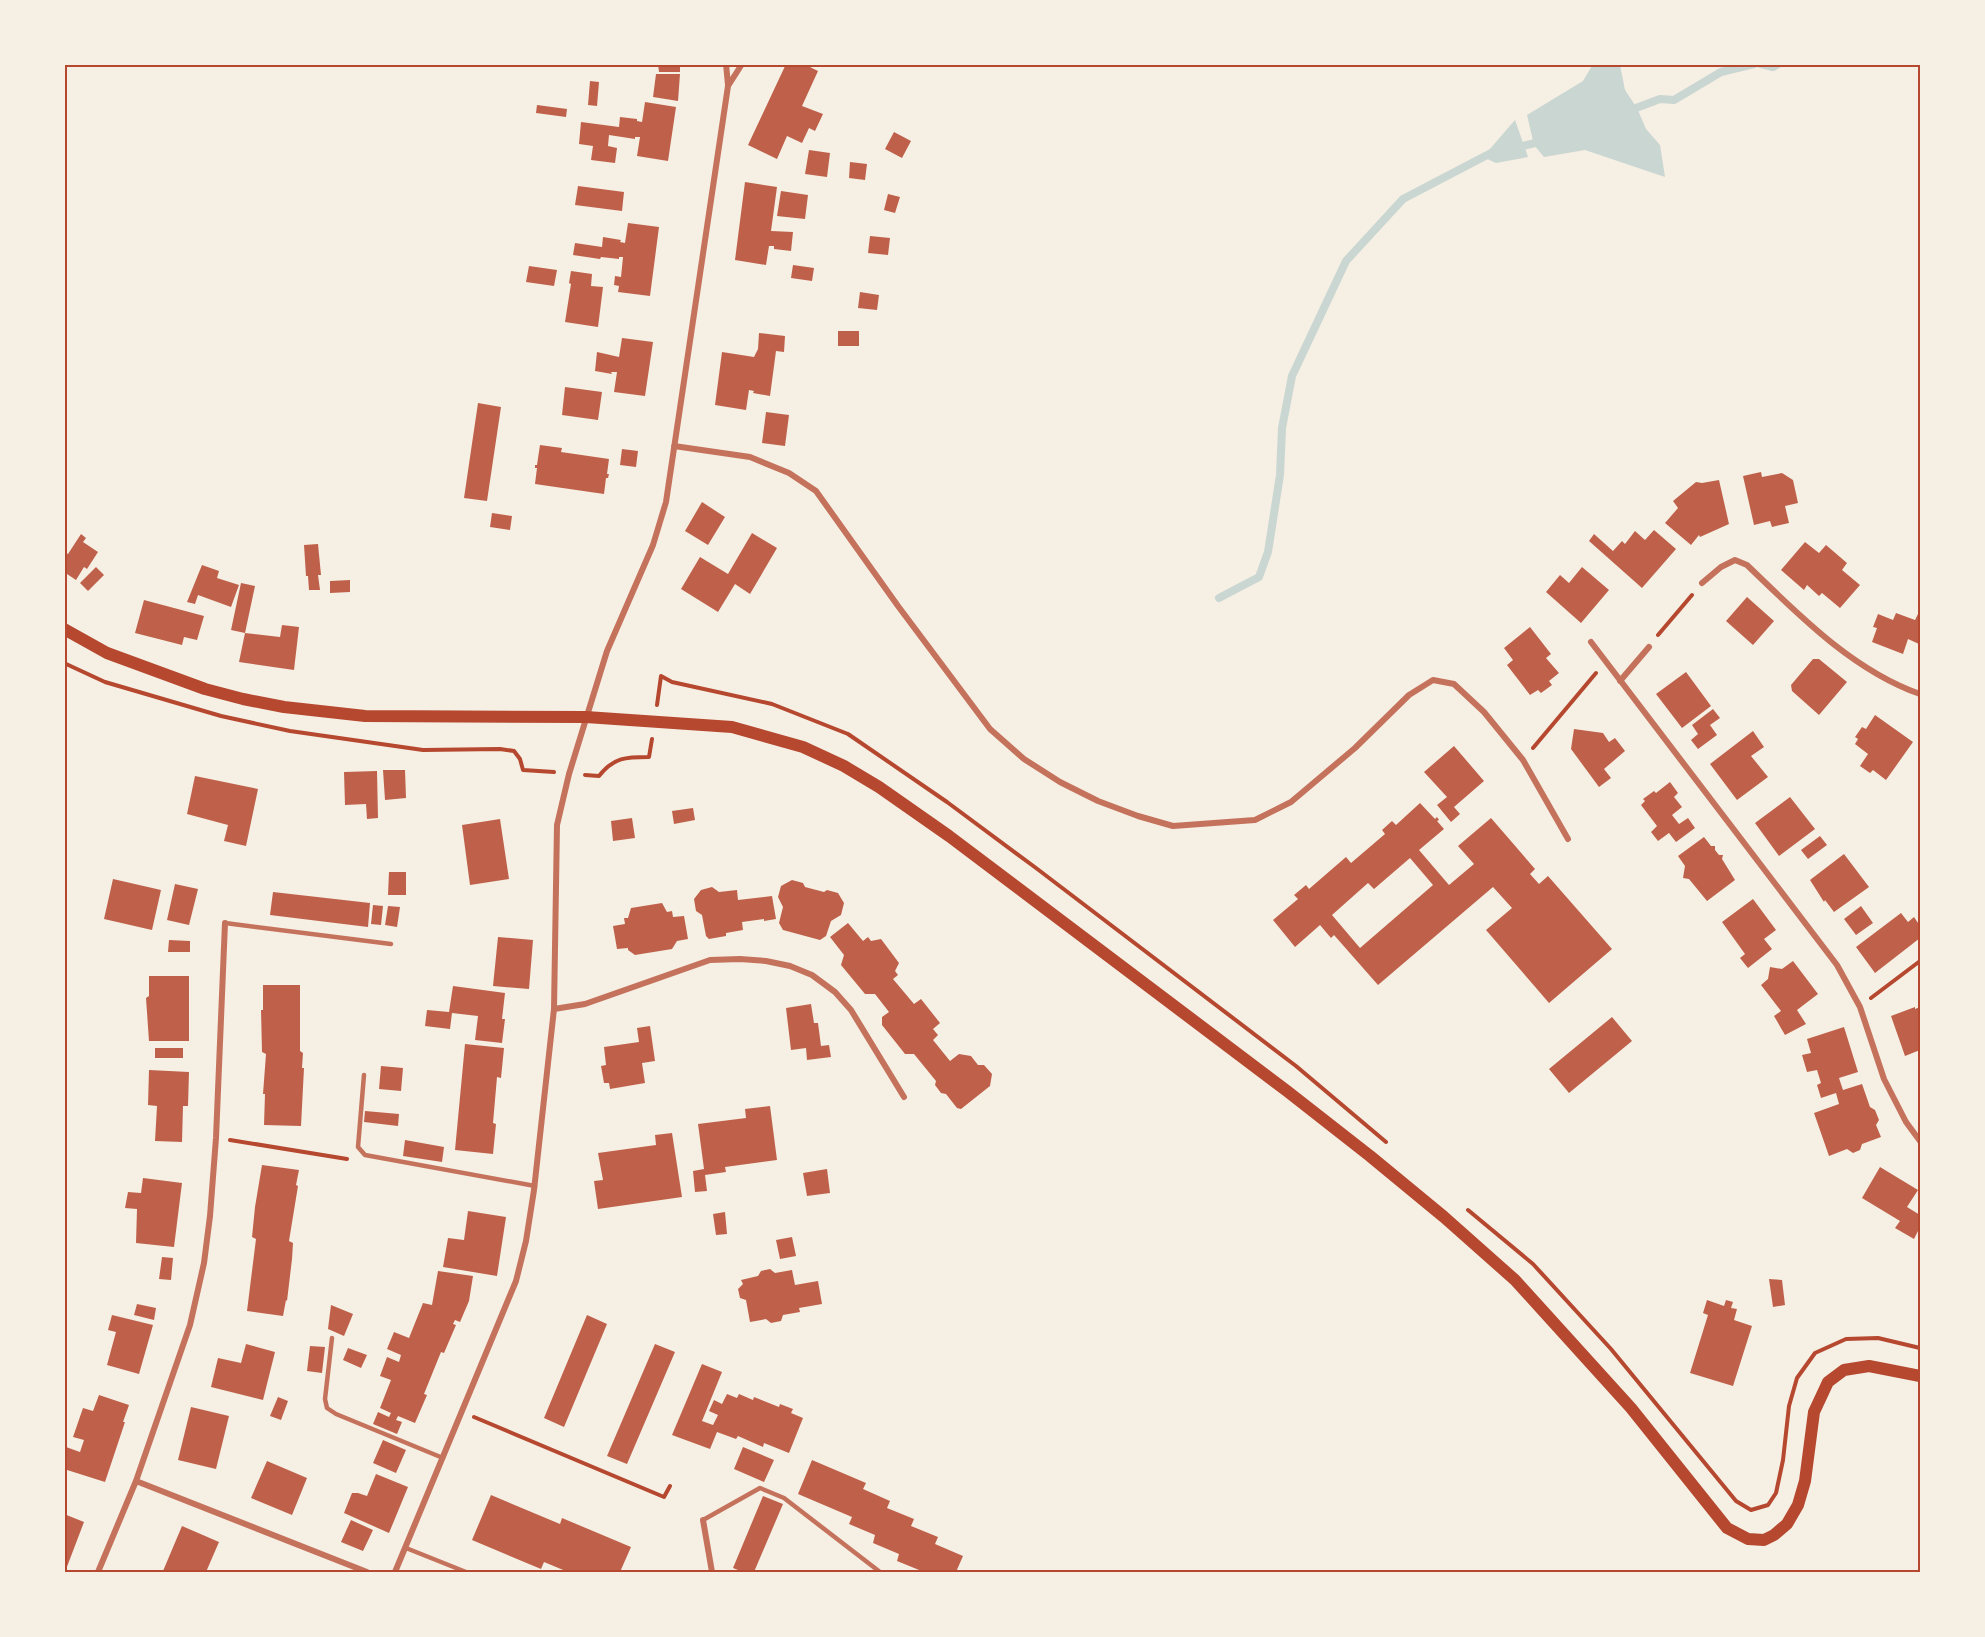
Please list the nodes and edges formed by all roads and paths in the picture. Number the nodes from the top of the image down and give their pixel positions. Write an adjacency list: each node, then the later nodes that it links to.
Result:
1 (726, 64): 3 (street)
2 (742, 64): 3 (street)
3 (728, 86): 4 (street)
4 (674, 446): 14 (street); 20 (street)
5 (1702, 583): 13 (street)
6 (1690, 597): 8 (path)
7 (64, 630): 14 (main road)
8 (1662, 631)
9 (1591, 642): 12 (street)
10 (1649, 647): 12 (street)
11 (1594, 674): 15 (path)
12 (1620, 681): 24 (street)
13 (1920, 694)
14 (586, 717): 25 (street); 31 (main road)
15 (1543, 736)
16 (500, 749): 18 (path)
17 (649, 757): 19 (path)
18 (523, 770)
19 (599, 776)
20 (1568, 839)
21 (225, 923): 22 (lane); 34 (street)
22 (391, 944)
23 (1920, 960): 24 (path)
24 (1860, 1006): 28 (street)
25 (554, 1009): 27 (street); 29 (street)
26 (364, 1075): 29 (lane)
27 (904, 1098)
28 (1920, 1141)
29 (535, 1186): 32 (street)
30 (332, 1338): 33 (lane)
31 (1920, 1376)
32 (462, 1412): 33 (street); 35 (path)
33 (442, 1458): 37 (street)
34 (136, 1481): 38 (street); 39 (street)
35 (670, 1486)
36 (704, 1520): 42 (street); 43 (lane)
37 (406, 1548): 40 (street); 41 (lane)
38 (99, 1572)
39 (367, 1572)
40 (395, 1572)
41 (466, 1572)
42 (712, 1572)
43 (880, 1572)

